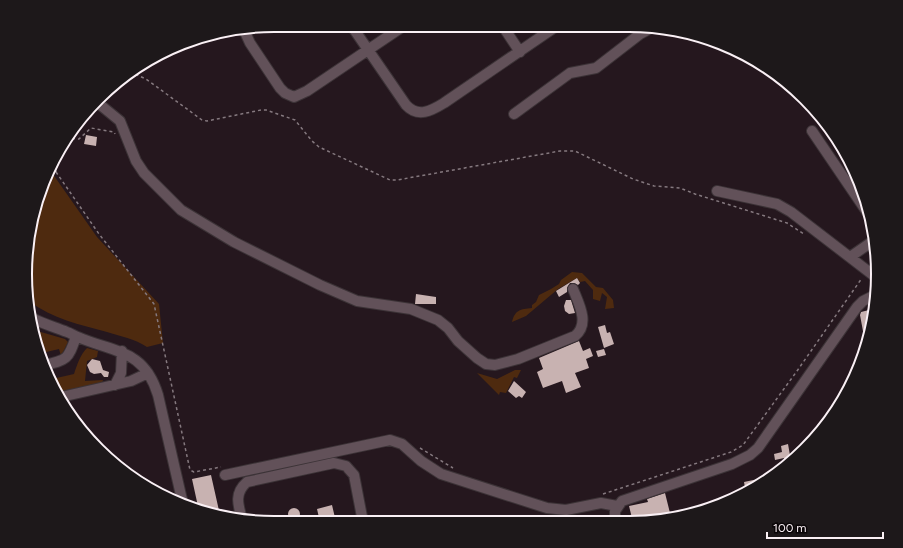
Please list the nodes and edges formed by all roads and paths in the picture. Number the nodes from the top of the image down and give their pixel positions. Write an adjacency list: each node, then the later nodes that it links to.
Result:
1 (356, 32): 7 (street)
2 (396, 32): 7 (street)
3 (507, 32): 8 (street)
4 (548, 32): 8 (street)
5 (642, 33): 11 (street)
6 (246, 34): 7 (street)
7 (368, 51): 8 (street)
8 (520, 52)
9 (137, 75): 19 (path)
10 (101, 105): 24 (street)
11 (514, 114)
12 (812, 131): 18 (street)
13 (116, 137): 14 (path)
14 (74, 139)
15 (56, 168): 16 (path)
16 (56, 172): 36 (path)
17 (717, 191): 21 (street)
18 (860, 201)
19 (806, 236)
20 (869, 244): 21 (street)
21 (850, 257): 22 (street)
22 (871, 273)
23 (863, 276): 37 (path)
24 (573, 289)
25 (870, 298): 39 (street)
26 (37, 320): 28 (street)
27 (38, 328): 28 (street)
28 (76, 337): 29 (street); 30 (street)
29 (122, 351): 31 (street); 32 (street)
30 (49, 364)
31 (148, 373): 32 (street); 38 (street)
32 (114, 385): 33 (street)
33 (65, 396)
34 (415, 444): 35 (path)
35 (454, 468)
36 (223, 471): 39 (street)
37 (597, 495)
38 (182, 498)
39 (617, 506): 42 (street)
40 (241, 514): 41 (street)
41 (363, 516)
42 (615, 516)

